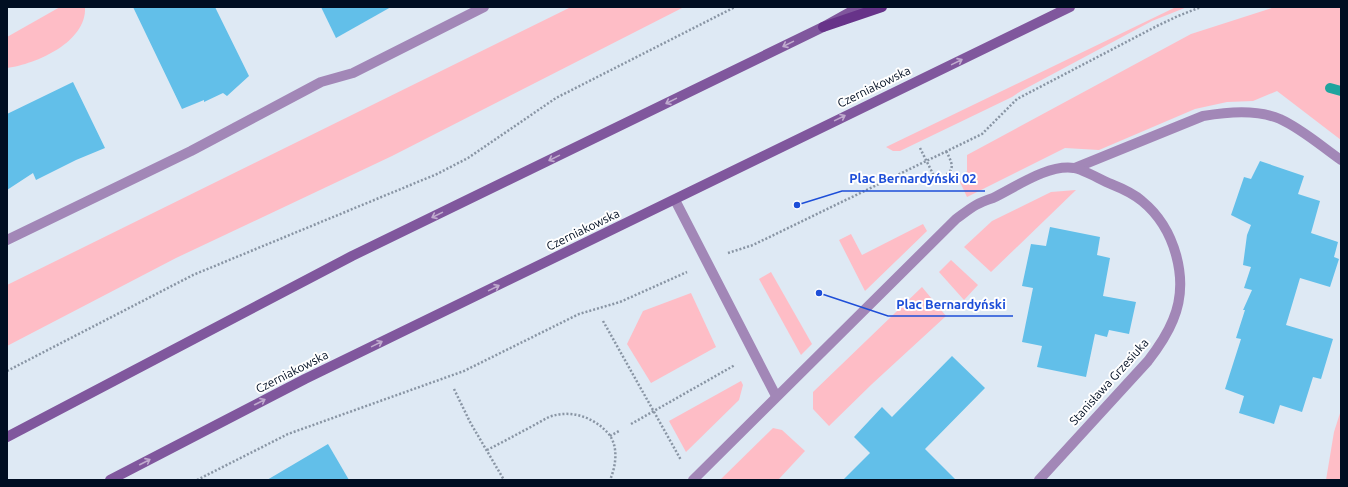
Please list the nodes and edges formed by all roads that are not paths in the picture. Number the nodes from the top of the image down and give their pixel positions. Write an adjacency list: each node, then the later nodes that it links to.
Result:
1 (484, 7): 9 (street)
2 (859, 7): 5 (main road)
3 (882, 7): 5 (main road)
4 (1070, 7): 8 (main road, Czerniakowska, one-way to 4)
5 (823, 27): 11 (main road, one-way to 11)
6 (1341, 160): 7 (street)
7 (1075, 168): 10 (street, Stanisława Grzesiuka); 14 (street, Stanisława Grzesiuka)
8 (676, 200): 10 (street); 12 (main road, Czerniakowska, one-way to 8)
9 (7, 240)
10 (776, 396): 13 (street, Stanisława Grzesiuka)
11 (7, 436)
12 (110, 480)
13 (693, 480)
14 (1039, 480)

